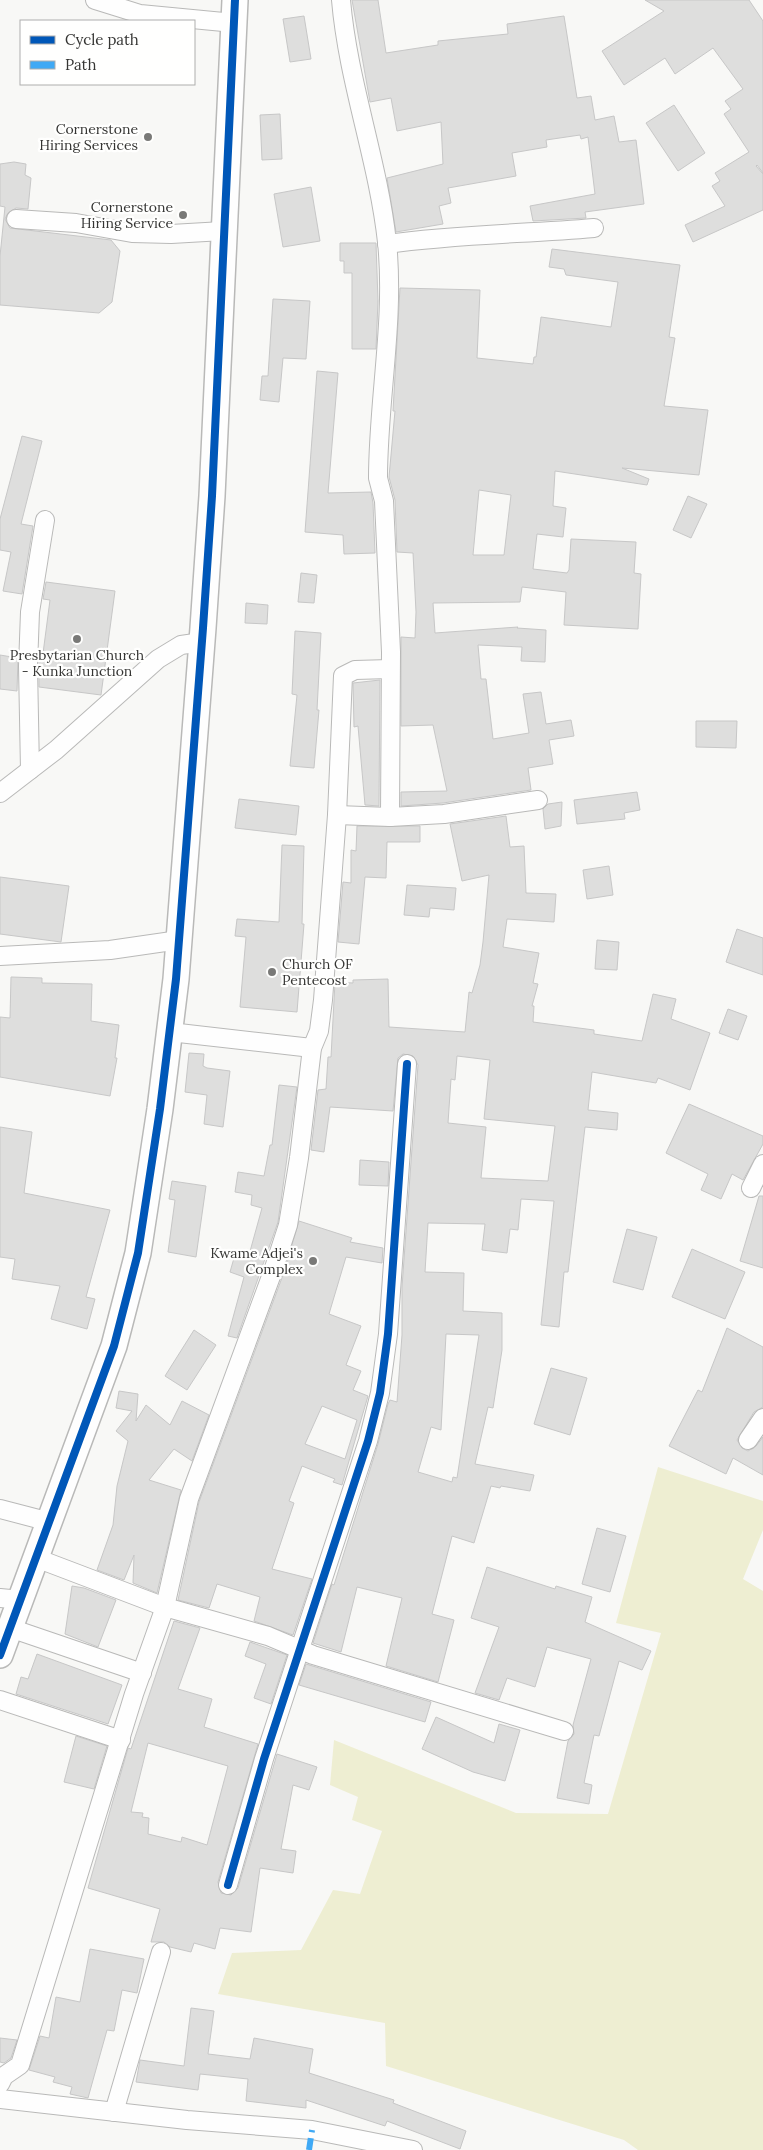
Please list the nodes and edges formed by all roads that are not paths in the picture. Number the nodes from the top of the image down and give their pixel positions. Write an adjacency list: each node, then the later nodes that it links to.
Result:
1 (94, 0): 3 (street)
2 (341, 0): 7 (street)
3 (234, 12): 6 (street)
4 (16, 219): 6 (street)
5 (594, 228): 7 (street)
6 (223, 230): 9 (street)
7 (387, 244): 10 (street)
8 (45, 520): 11 (street)
9 (202, 642): 11 (street); 16 (street)
10 (390, 669): 14 (street); 15 (street)
11 (30, 770): 12 (street)
12 (0, 793)
13 (538, 800): 15 (street)
14 (337, 815): 15 (street); 19 (street)
15 (390, 817)
16 (179, 940): 17 (street); 18 (street)
17 (0, 956)
18 (170, 1032): 19 (street); 26 (street)
19 (312, 1048): 29 (street)
20 (407, 1064): 31 (street)
21 (763, 1164): 22 (street)
22 (751, 1188)
23 (763, 1418): 24 (street)
24 (748, 1440)
25 (4, 1514): 26 (street)
26 (50, 1522): 27 (street)
27 (36, 1558): 28 (street); 29 (street)
28 (10, 1599): 30 (street)
29 (166, 1607): 31 (street); 33 (street)
30 (10, 1628): 32 (street); 33 (street)
31 (301, 1649): 35 (street); 37 (street)
32 (0, 1655)
33 (142, 1673): 36 (street)
34 (0, 1700): 36 (street)
35 (564, 1731)
36 (121, 1740): 39 (street)
37 (228, 1885)
38 (161, 1952): 41 (street)
39 (0, 2084)
40 (0, 2099): 41 (street)
41 (114, 2112): 42 (street)
42 (413, 2150)

